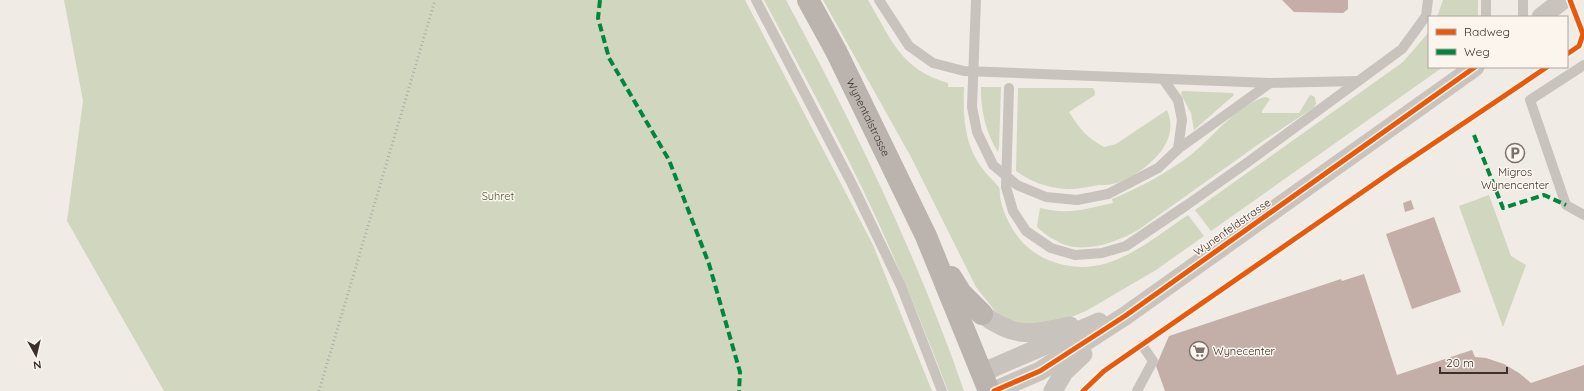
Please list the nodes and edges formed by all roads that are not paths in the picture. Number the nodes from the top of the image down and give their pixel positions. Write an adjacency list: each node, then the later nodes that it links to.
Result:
1 (756, 0): 26 (lane)
2 (808, 0): 20 (main road, Wynentalstrasse)
3 (879, 0): 14 (lane)
4 (976, 0): 18 (lane, bridge)
5 (1428, 0): 15 (lane)
6 (1486, 0): 9 (lane)
7 (1524, 0): 10 (lane)
8 (1563, 0): 11 (street)
9 (1486, 16)
10 (1523, 16)
11 (1542, 16)
12 (1584, 65): 19 (lane)
13 (1474, 68): 22 (street, Wynenfeldstrasse)
14 (1163, 79): 16 (lane); 18 (lane)
15 (1358, 81): 16 (lane); 17 (lane)
16 (1270, 83): 18 (lane)
17 (1008, 88)
18 (1178, 149)
19 (1584, 215)
20 (926, 236): 21 (main road, Wynentalstrasse); 25 (main road, Wynentalstrasse)
21 (982, 314): 23 (street, Wynenfeldstrasse)
22 (1125, 316): 23 (street, Wynenfeldstrasse); 27 (street, Wynenfeldstrasse); 28 (street, Wynenfeldstrasse)
23 (1105, 320): 25 (street, Wynenfeldstrasse)
24 (1142, 345): 29 (lane)
25 (985, 382)
26 (942, 391)
27 (994, 391)
28 (1053, 391)
29 (1137, 391)

